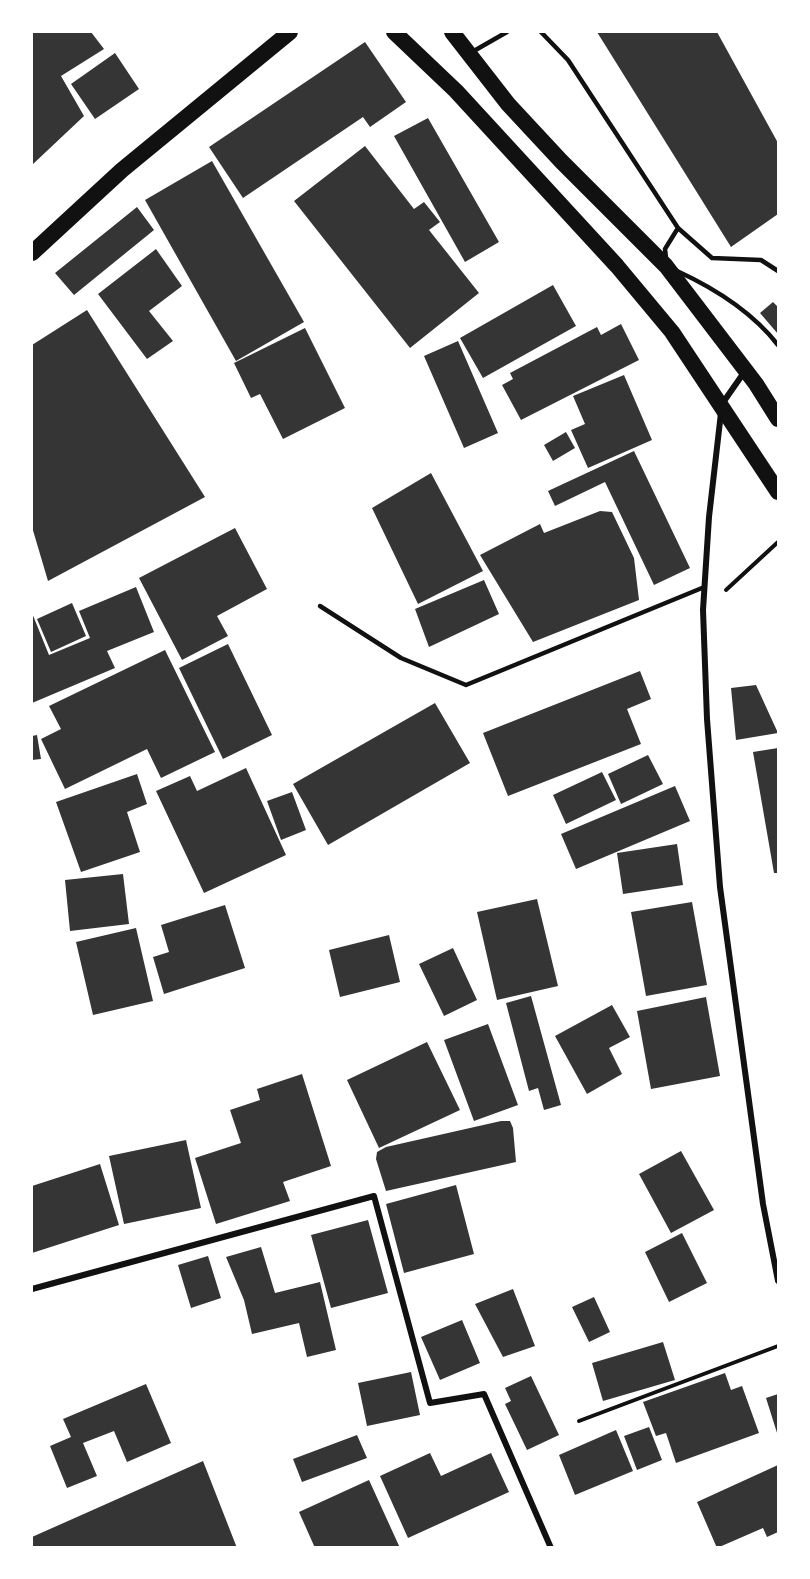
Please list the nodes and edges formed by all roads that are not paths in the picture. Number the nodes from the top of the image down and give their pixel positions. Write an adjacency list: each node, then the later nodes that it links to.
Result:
1 (290, 32): 8 (highway)
2 (394, 32): 13 (highway)
3 (452, 32): 6 (highway)
4 (507, 32): 6 (lane)
5 (541, 32): 7 (lane)
6 (469, 53): 9 (highway)
7 (678, 228): 9 (lane); 10 (lane)
8 (32, 253)
9 (666, 266): 11 (lane); 12 (highway)
10 (778, 271)
11 (778, 345)
12 (746, 371): 13 (street); 14 (highway)
13 (722, 404): 15 (highway); 16 (street)
14 (778, 419)
15 (778, 492)
16 (702, 588): 17 (lane); 18 (street)
17 (320, 606)
18 (778, 1281)
19 (32, 1289): 20 (street)
20 (551, 1548)

